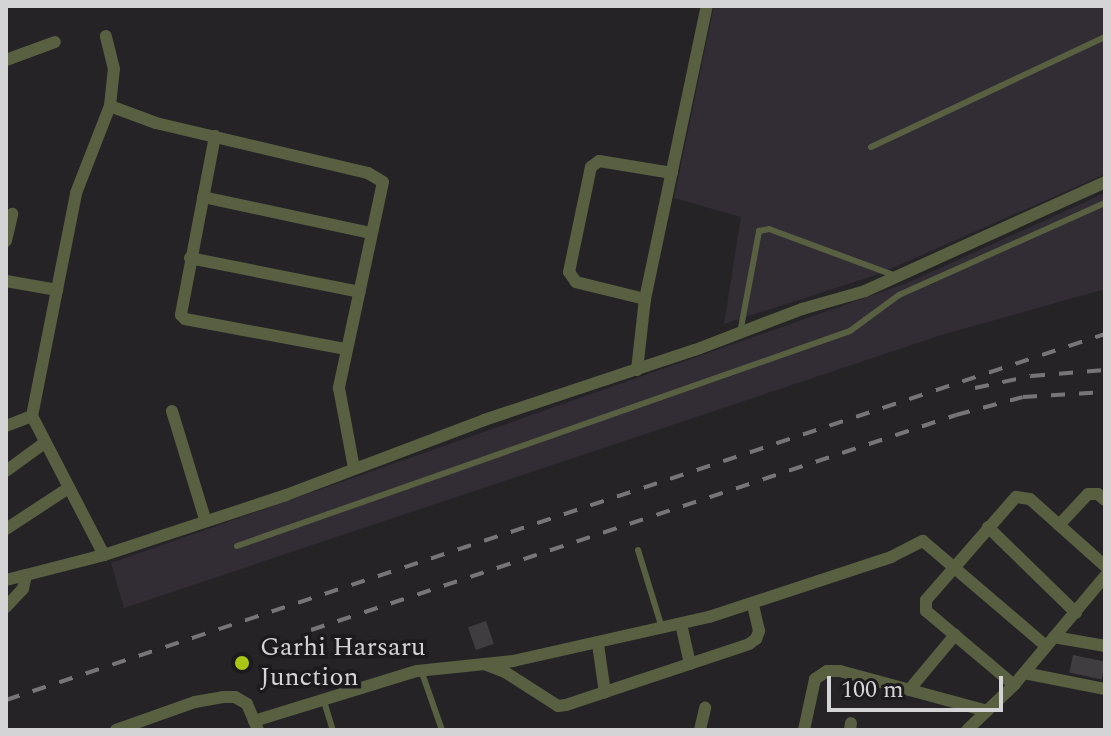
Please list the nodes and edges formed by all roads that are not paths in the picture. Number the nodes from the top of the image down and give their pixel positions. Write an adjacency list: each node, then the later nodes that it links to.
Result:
1 (707, 6): 9 (street)
2 (106, 36): 6 (street)
3 (1105, 37): 8 (lane)
4 (55, 42): 5 (street)
5 (6, 60)
6 (110, 106): 7 (street); 19 (street)
7 (215, 136): 11 (street); 14 (street)
8 (871, 147)
9 (672, 173): 21 (street); 21 (street)
10 (1105, 182): 17 (street)
11 (203, 197): 14 (street); 16 (street)
12 (1105, 203): 37 (lane)
13 (12, 214): 15 (street)
14 (371, 233): 20 (street)
15 (6, 241)
16 (190, 258): 20 (street); 23 (street)
17 (899, 277): 22 (street); 22 (lane)
18 (6, 281): 19 (street)
19 (57, 290): 26 (street)
20 (360, 292): 23 (street)
21 (645, 299): 24 (street)
22 (740, 333): 24 (street)
23 (346, 349): 29 (street)
24 (637, 370): 29 (street)
25 (172, 411): 33 (street)
26 (32, 416): 27 (street); 28 (street)
27 (6, 426)
28 (43, 444): 30 (street); 31 (street)
29 (354, 468): 33 (street)
30 (6, 471)
31 (67, 489): 36 (street); 39 (street)
32 (1105, 500): 34 (street)
33 (205, 519): 39 (street)
34 (1059, 525): 35 (street); 41 (street)
35 (988, 527): 40 (street); 48 (street)
36 (6, 529)
37 (237, 546)
38 (638, 550): 50 (lane)
39 (104, 555): 42 (street)
40 (954, 566): 46 (street); 51 (street); 52 (street)
41 (1105, 566)
42 (26, 575): 44 (street); 47 (street)
43 (1105, 576): 45 (street)
44 (6, 580)
45 (1099, 594): 48 (street)
46 (753, 604): 49 (street); 56 (street)
47 (6, 607)
48 (1076, 613): 52 (street)
49 (681, 624): 50 (street); 56 (street)
50 (662, 628): 53 (street)
51 (955, 635): 59 (street); 61 (street)
52 (1050, 642): 54 (street); 58 (street)
53 (598, 644): 55 (street); 62 (street)
54 (1105, 646)
55 (481, 662): 57 (street); 62 (street)
56 (690, 664): 62 (street)
57 (421, 670): 63 (street); 69 (lane)
58 (1024, 673): 59 (street); 60 (street)
59 (1014, 685): 65 (street)
60 (1105, 689)
61 (909, 690): 65 (street); 71 (street)
62 (605, 693)
63 (323, 698): 66 (street); 68 (lane)
64 (705, 708): 70 (street)
65 (987, 711): 72 (street)
66 (256, 725): 67 (street)
67 (116, 730)
68 (333, 730)
69 (442, 730)
70 (700, 730)
71 (804, 730)
72 (967, 730)

